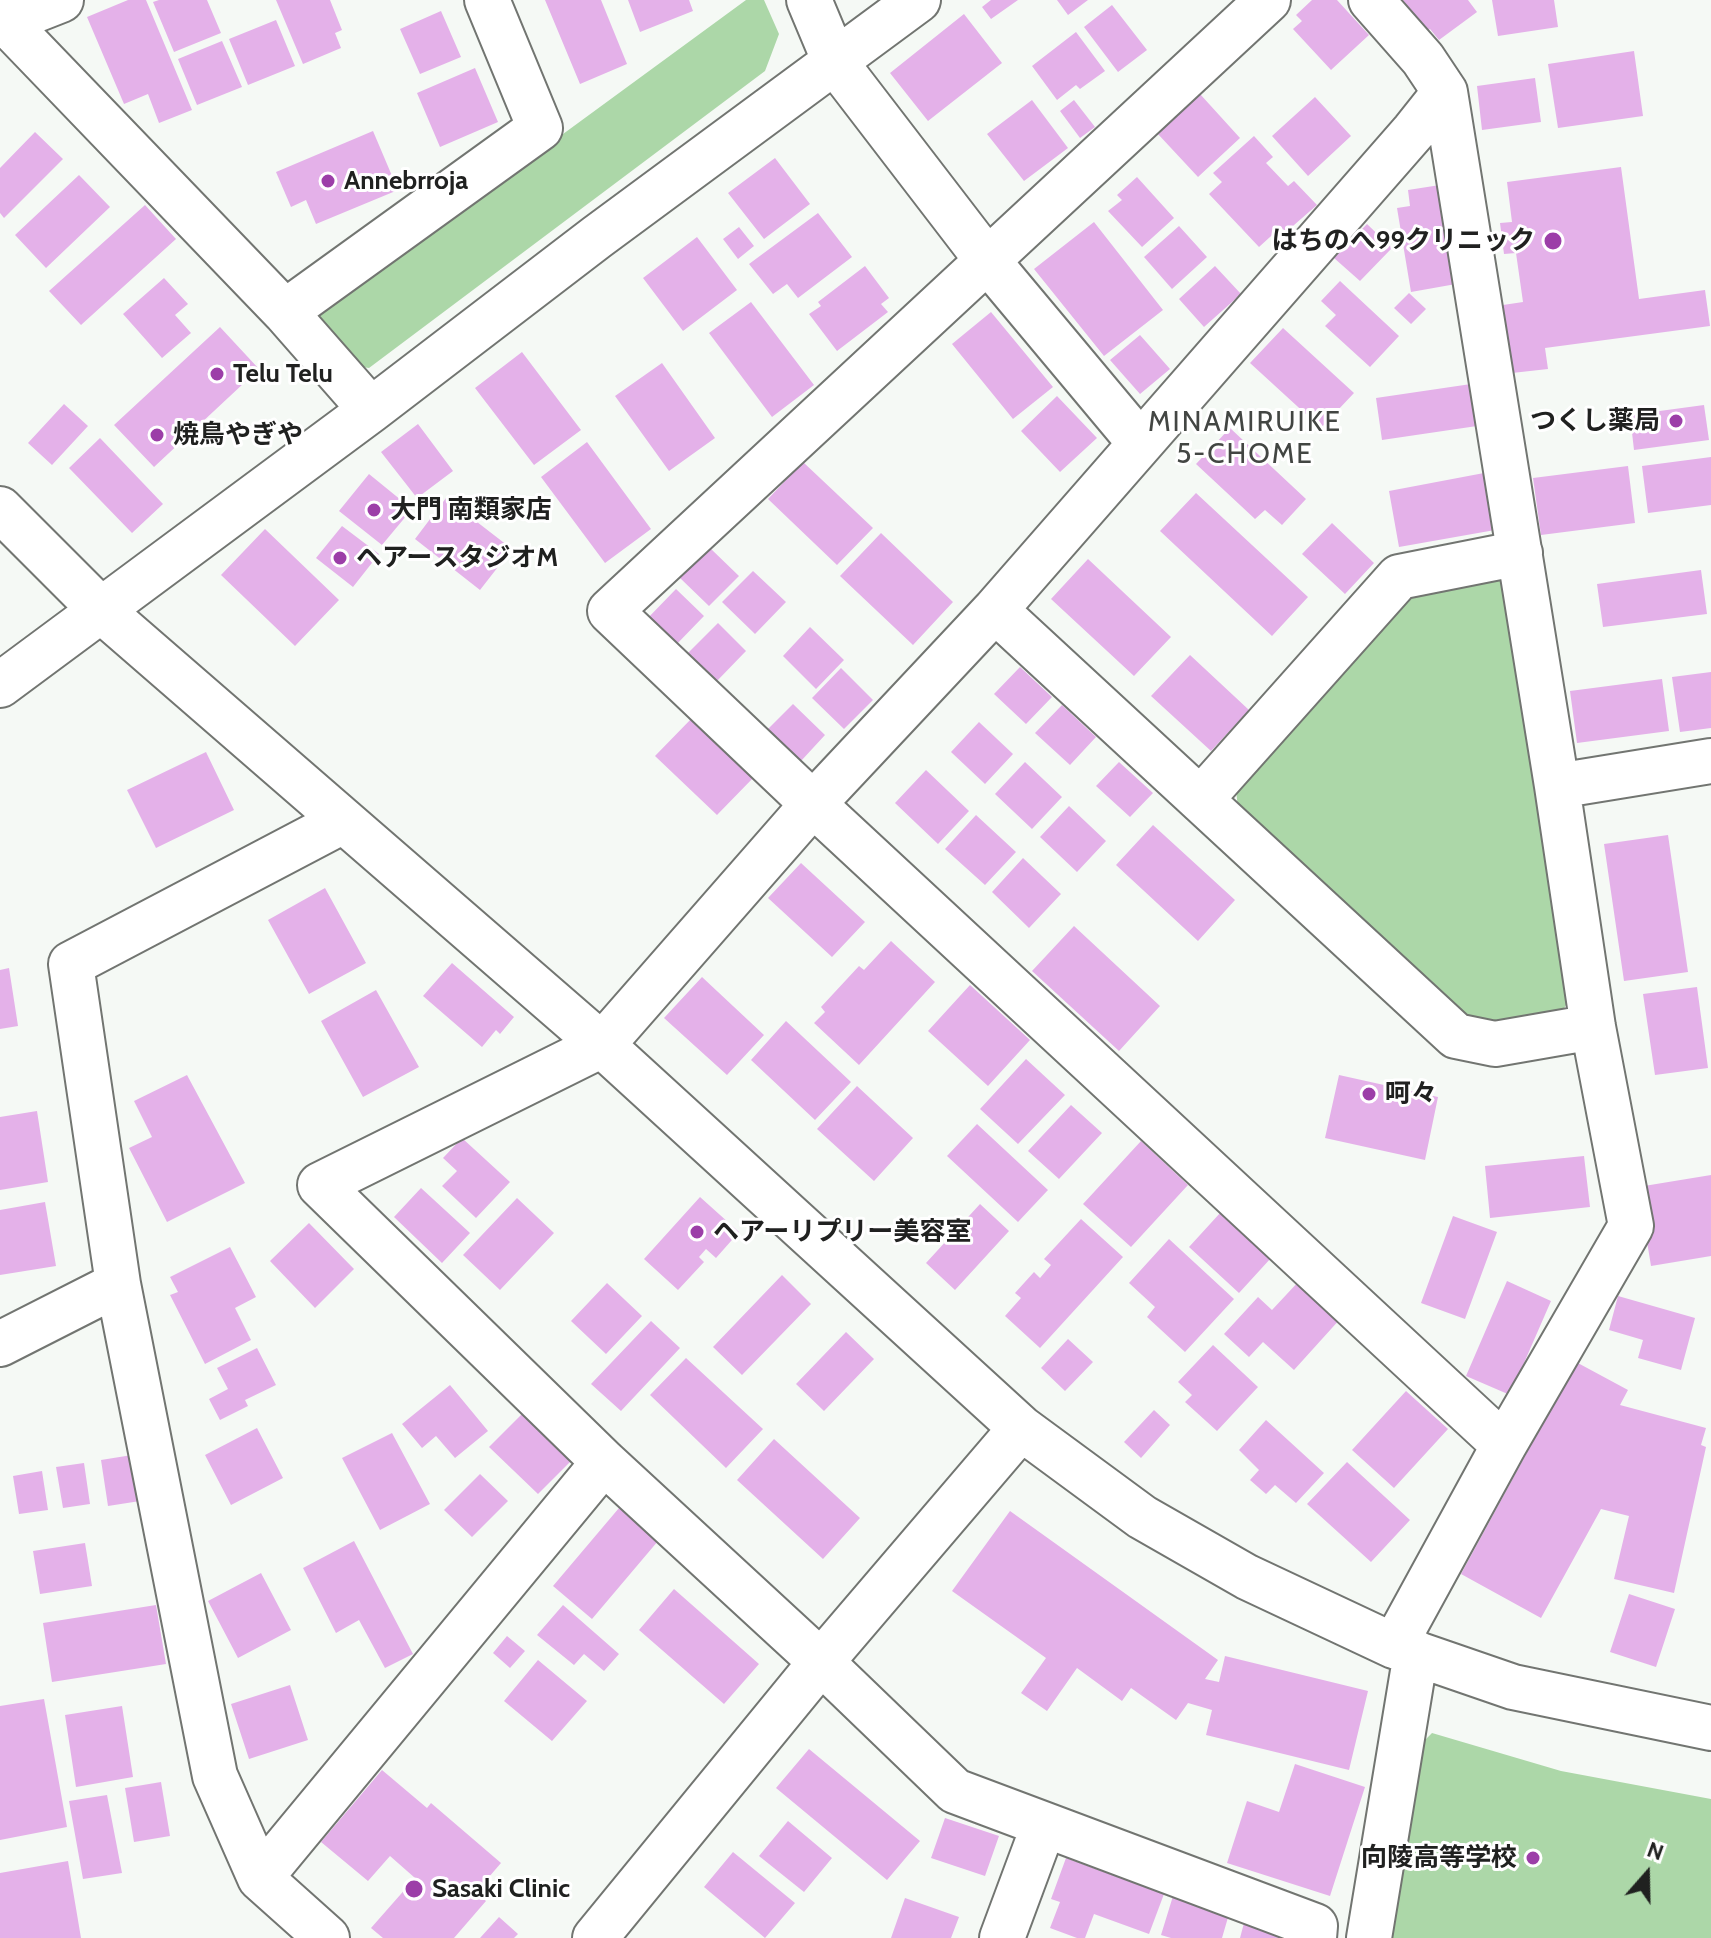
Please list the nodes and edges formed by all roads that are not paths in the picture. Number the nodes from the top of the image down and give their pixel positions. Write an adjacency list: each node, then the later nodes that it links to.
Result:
1 (61, 0): 7 (street)
2 (487, 0): 11 (street)
3 (809, 0): 8 (street)
4 (918, 0): 8 (street)
5 (1268, 0): 10 (street)
6 (1371, 0): 9 (street)
7 (3, 19): 11 (street)
8 (835, 62): 10 (street); 12 (street)
9 (1445, 92): 13 (street); 15 (street)
10 (987, 260): 13 (street); 22 (street)
11 (285, 312): 12 (street)
12 (371, 410): 17 (street)
13 (1140, 443): 16 (street)
14 (0, 509): 17 (street)
15 (1520, 553): 20 (street); 21 (street)
16 (995, 610): 21 (street); 22 (street)
17 (102, 611): 18 (street); 23 (street)
18 (0, 685)
19 (1711, 761): 20 (street)
20 (1557, 786): 24 (street)
21 (1201, 799): 24 (street)
22 (813, 804): 25 (street); 29 (street)
23 (343, 821): 25 (street); 26 (street)
24 (1593, 1027): 29 (street)
25 (602, 1045): 28 (street); 30 (street)
26 (118, 1284): 27 (street); 35 (street)
27 (0, 1344)
28 (1021, 1428): 31 (street); 32 (street)
29 (1504, 1445): 31 (street)
30 (604, 1462): 32 (street); 35 (street)
31 (1405, 1650): 33 (street); 40 (street)
32 (821, 1662): 37 (street); 39 (street)
33 (1711, 1728)
34 (1044, 1825): 38 (street)
35 (260, 1878): 36 (street)
36 (327, 1938)
37 (595, 1938)
38 (1002, 1938)
39 (1314, 1938)
40 (1369, 1938)

